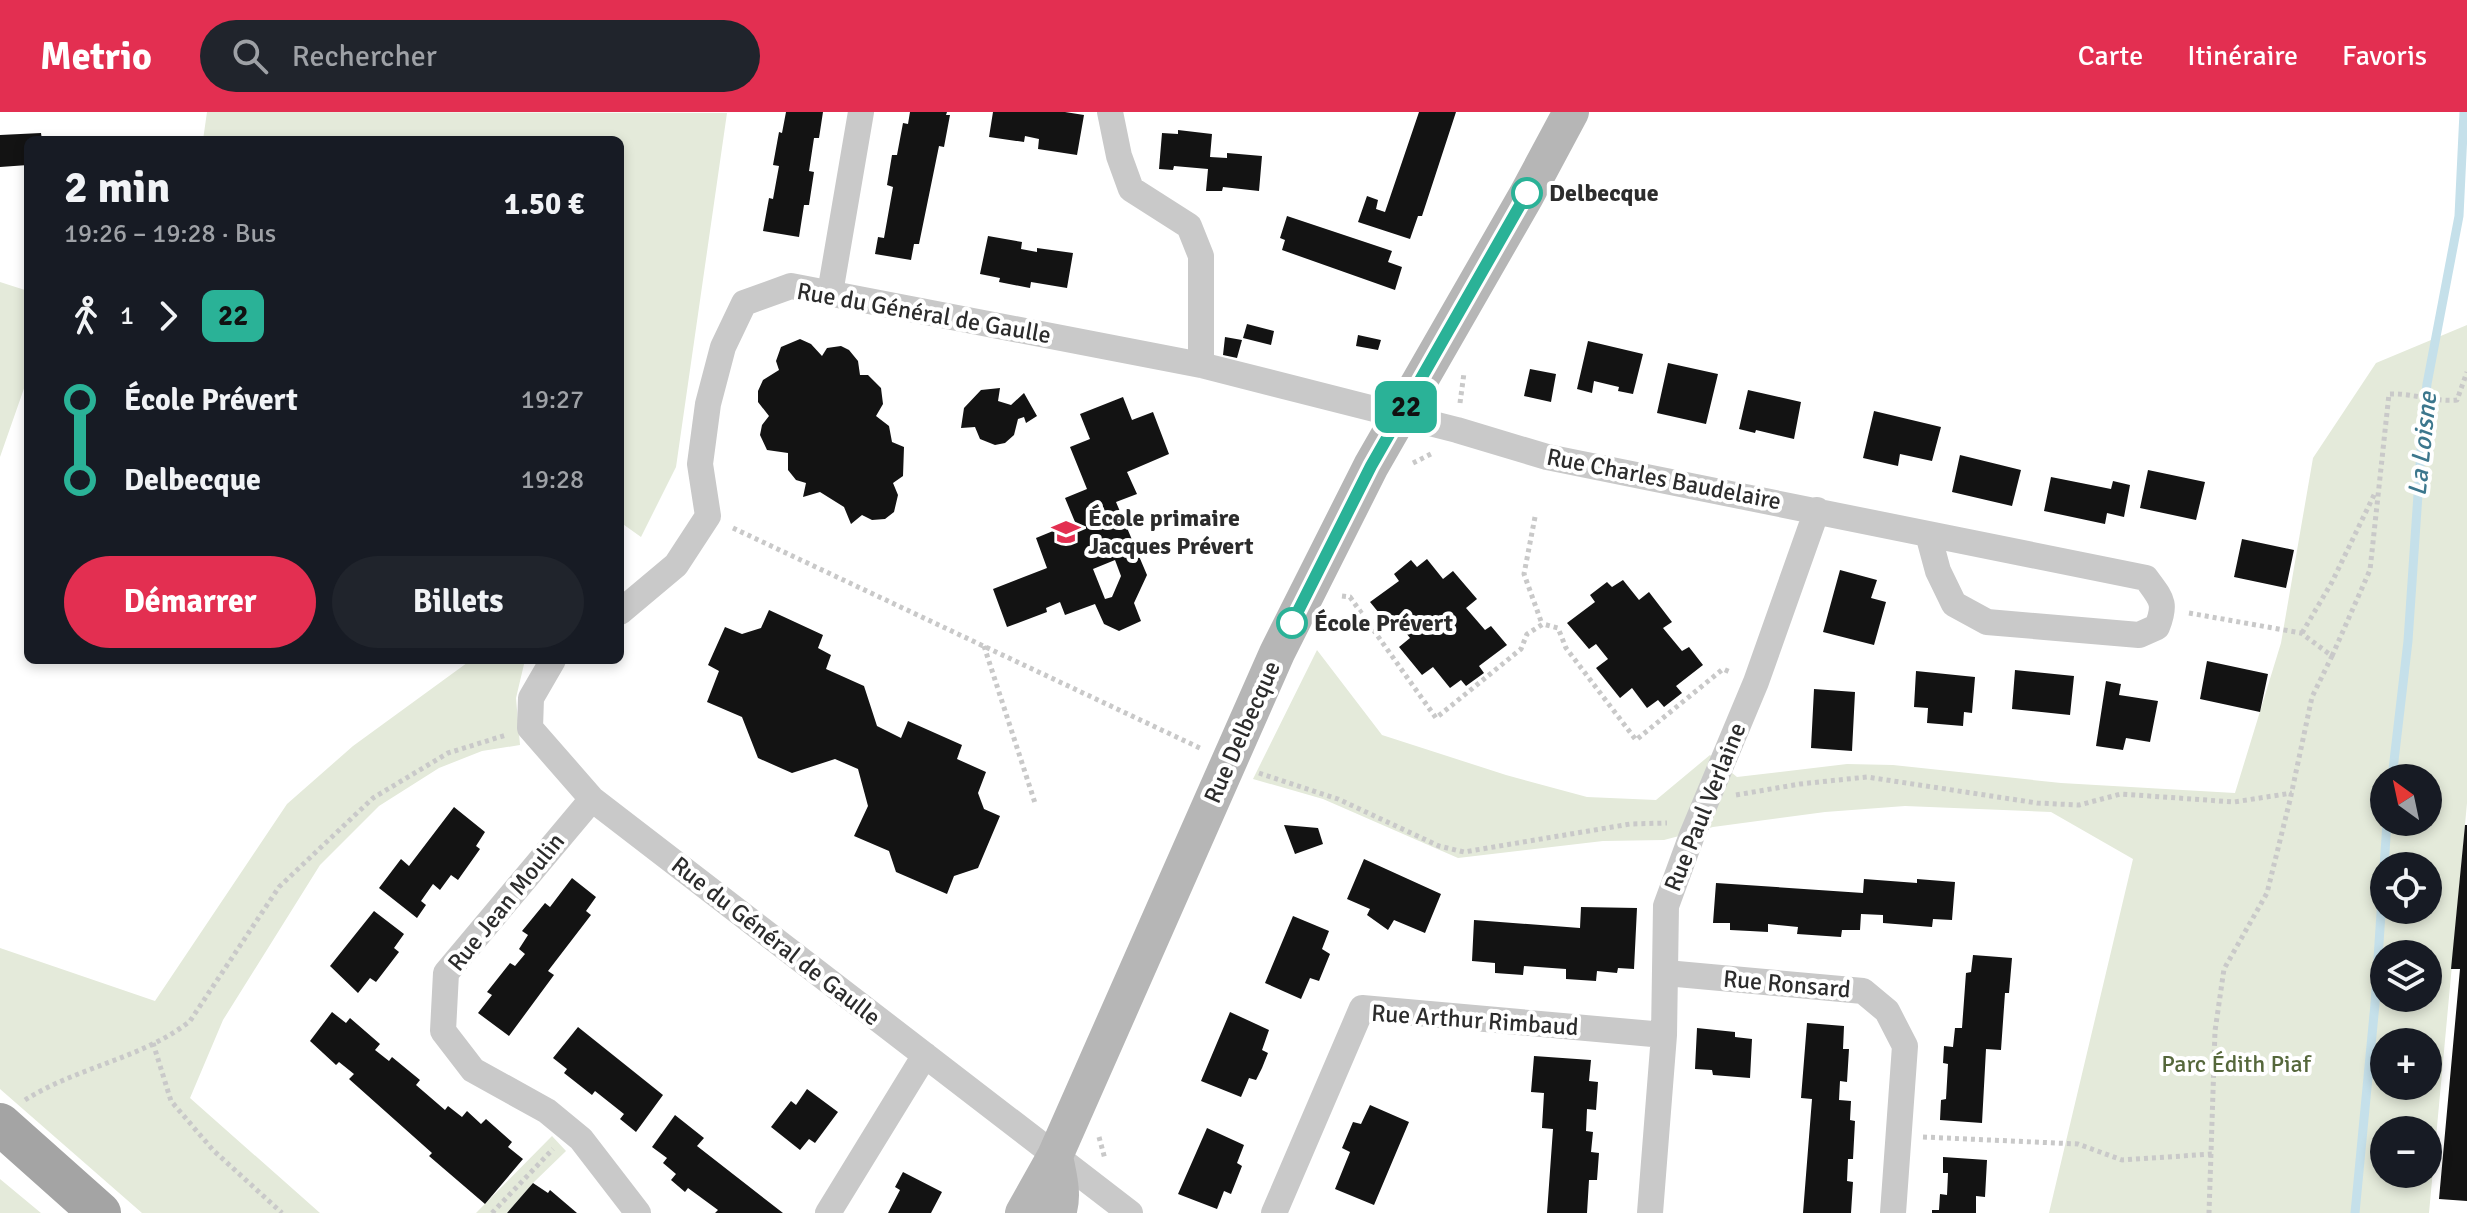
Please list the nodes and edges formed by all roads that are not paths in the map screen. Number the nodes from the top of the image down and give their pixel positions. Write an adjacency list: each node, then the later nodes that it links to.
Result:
1 (861, 112): 4 (street)
2 (1110, 112): 5 (street)
3 (1571, 112): 6 (street, Rue Delbecque)
4 (830, 293): 5 (street, Rue du Général de Gaulle); 9 (street, Rue du Général de Gaulle)
5 (1201, 365): 6 (street, Rue du Général de Gaulle)
6 (1401, 416): 7 (street, Rue Charles Baudelaire); 16 (street, Rue Delbecque)
7 (1817, 510): 8 (street, Rue Charles Baudelaire); 12 (street, Rue Paul Verlaine)
8 (1928, 534): 8 (street, Rue Charles Baudelaire)
9 (624, 609)
10 (551, 664): 11 (street, Rue du Général de Gaulle)
11 (592, 799): 14 (street, Rue du Général de Gaulle); 20 (street, Rue Jean Moulin)
12 (1666, 973): 13 (street, Rue Paul Verlaine); 27 (street, Rue Ronsard)
13 (1664, 1035): 25 (street, Rue Arthur Rimbaud); 26 (street, Rue Paul Verlaine)
14 (925, 1055): 16 (street, Rue du Général de Gaulle); 21 (street)
15 (10, 1114): 19 (main road)
16 (1055, 1156): 22 (street, Rue Delbecque); 23 (street); 24 (street, Rue du Général de Gaulle)
17 (0, 1159): 18 (main road)
18 (60, 1213)
19 (100, 1213)
20 (638, 1213)
21 (828, 1213)
22 (1023, 1213)
23 (1058, 1213)
24 (1130, 1213)
25 (1274, 1213)
26 (1650, 1213)
27 (1893, 1213)

